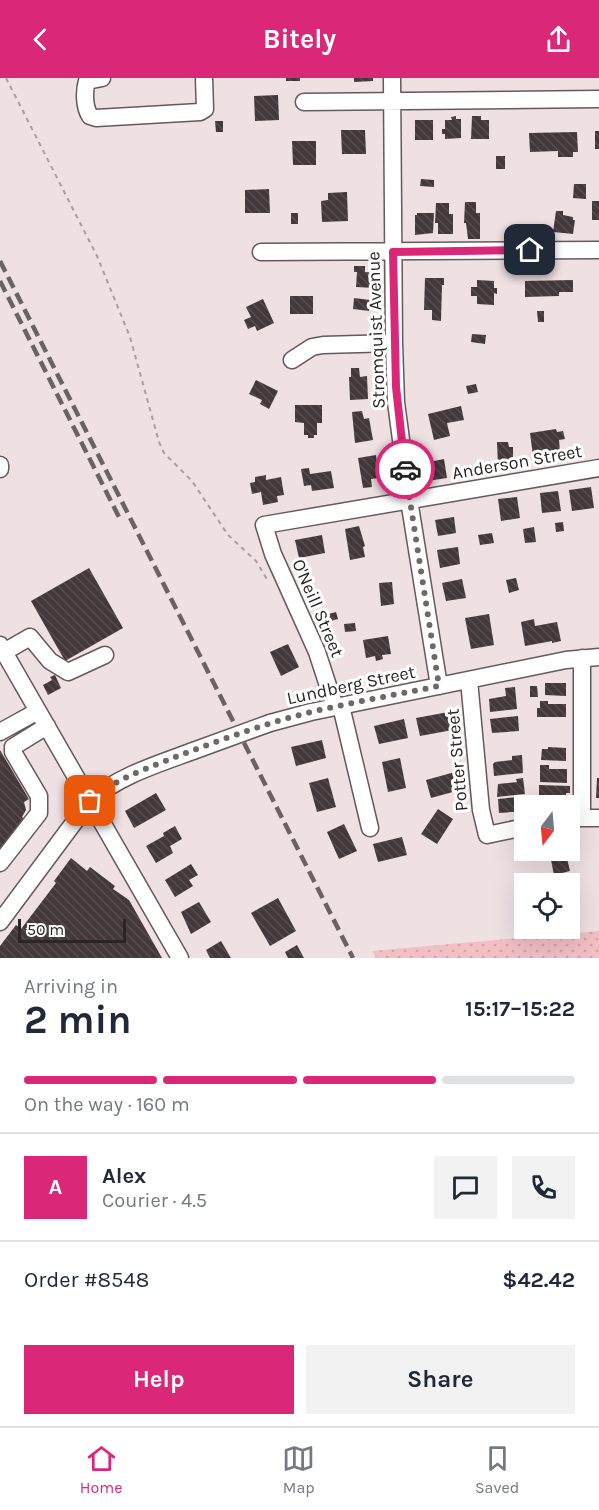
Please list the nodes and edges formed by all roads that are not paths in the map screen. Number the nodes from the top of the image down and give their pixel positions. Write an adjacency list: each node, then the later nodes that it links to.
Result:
1 (102, 78): 2 (street)
2 (204, 78)
3 (392, 78): 5 (street, Stromquist Avenue)
4 (599, 99): 5 (street)
5 (392, 100): 6 (street); 9 (street, Stromquist Avenue)
6 (304, 102)
7 (599, 250): 9 (street)
8 (261, 252): 9 (street)
9 (393, 252): 10 (street, Stromquist Avenue)
10 (394, 343): 11 (street); 13 (street, Stromquist Avenue)
11 (292, 360)
12 (599, 468): 13 (street, Anderson Street)
13 (409, 500): 14 (street, Anderson Street); 20 (street, Stromquist Avenue)
14 (264, 525): 21 (street, O'Neill Street)
15 (3, 654): 16 (street); 22 (street)
16 (105, 655)
17 (599, 657): 18 (street, Lundberg Street)
18 (582, 658): 19 (street, Lundberg Street); 25 (street)
19 (470, 680): 20 (street, Lundberg Street); 27 (street, Potter Street)
20 (439, 686): 21 (street, Lundberg Street)
21 (338, 707): 24 (street, Lundberg Street, bridge); 26 (street, O'Neill Street)
22 (43, 719): 23 (street); 24 (street); 28 (street)
23 (0, 732)
24 (90, 801): 29 (street, Lundberg Street); 30 (street)
25 (584, 818)
26 (370, 828)
27 (514, 829)
28 (0, 863)
29 (0, 922)
30 (180, 958)

